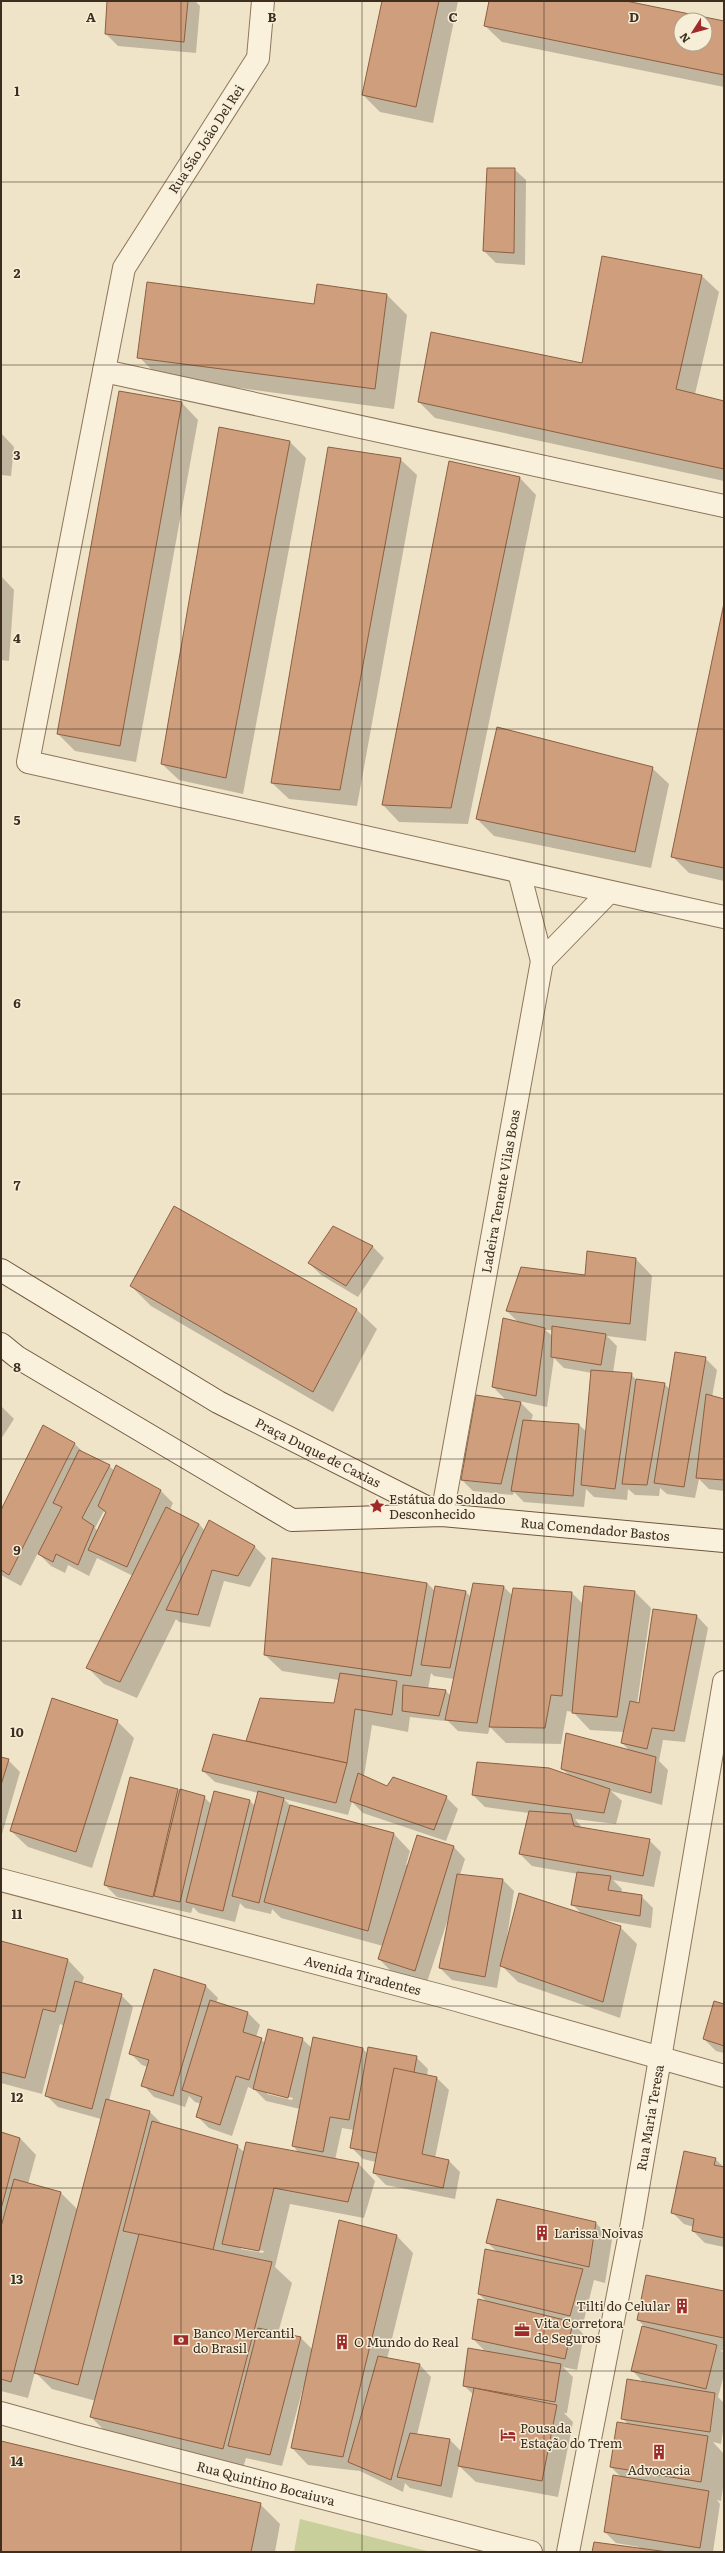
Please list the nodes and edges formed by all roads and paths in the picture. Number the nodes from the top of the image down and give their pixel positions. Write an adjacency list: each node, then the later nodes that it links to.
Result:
1 (263, 1): 2 (street, Rua São João Del Rei)
2 (104, 370): 3 (street); 4 (street)
3 (724, 506)
4 (519, 872): 5 (street); 7 (street)
5 (609, 892): 6 (street); 7 (street)
6 (724, 917)
7 (542, 961): 10 (street, Ladeira Tenente Vilas Boas)
8 (1, 1270): 10 (street, Praça Duque de Caxias)
9 (1, 1344): 10 (street)
10 (442, 1515): 11 (street, Rua Comendador Bastos)
11 (724, 1541)
12 (724, 1682): 14 (street, Rua Maria Teresa)
13 (1, 1880): 14 (street, Avenida Tiradentes)
14 (660, 2058): 15 (street, Avenida Tiradentes); 18 (street, Rua Maria Teresa)
15 (724, 2076)
16 (1, 2413): 17 (street, Rua Quintino Bocaiuva)
17 (531, 2552)
18 (568, 2552)

